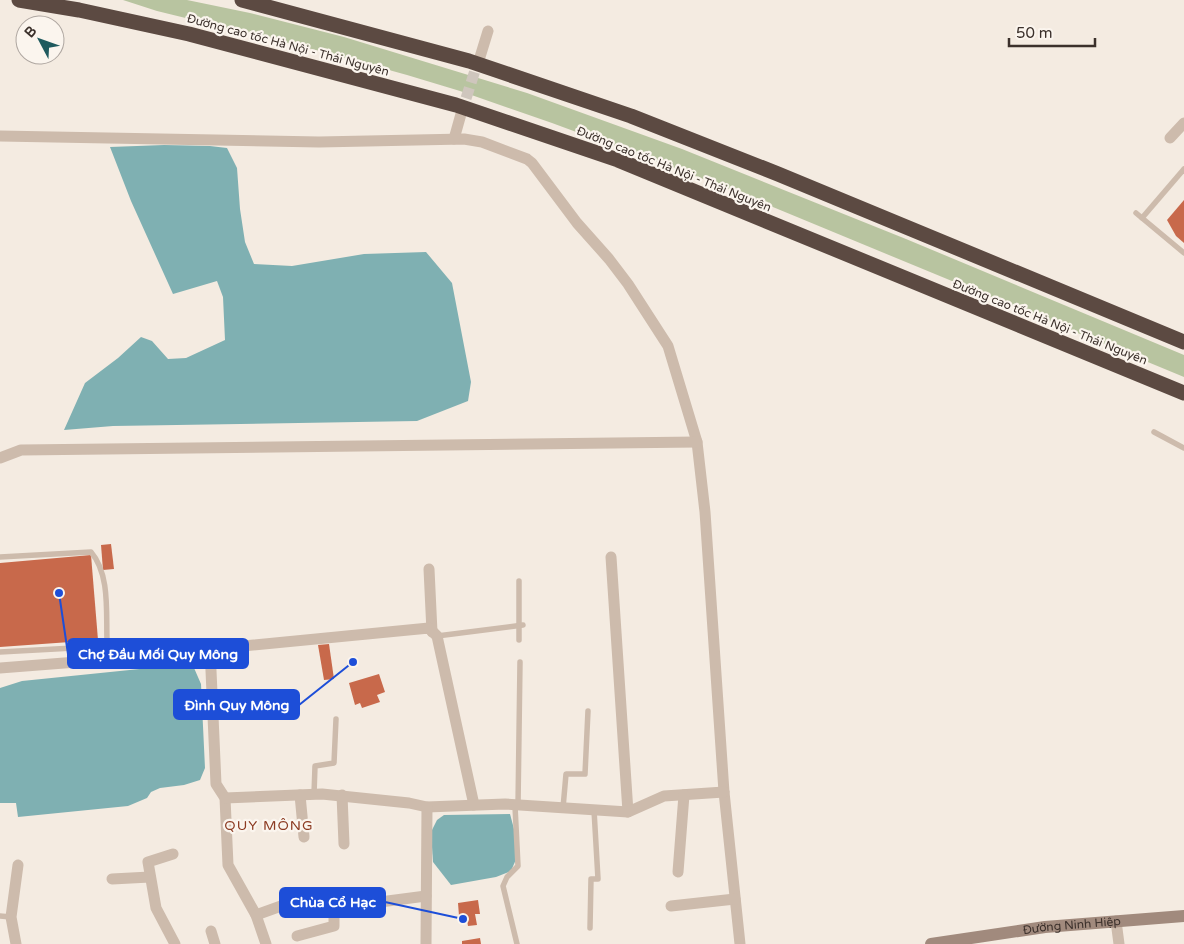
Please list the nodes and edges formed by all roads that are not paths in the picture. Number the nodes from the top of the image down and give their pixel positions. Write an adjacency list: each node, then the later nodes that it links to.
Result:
1 (19, 0): 15 (highway, Đường cao tốc Hà Nội - Thái Nguyên)
2 (242, 0): 14 (highway)
3 (488, 31): 4 (street)
4 (480, 56)
5 (461, 114): 9 (street)
6 (1184, 123): 8 (street)
7 (0, 136): 9 (street)
8 (1170, 138)
9 (454, 140): 17 (street)
10 (1184, 169): 12 (lane)
11 (1136, 213): 12 (lane)
12 (1142, 218): 13 (lane)
13 (1184, 254)
14 (1184, 342)
15 (1184, 393)
16 (1154, 432): 18 (lane)
17 (697, 442): 19 (street); 33 (street)
18 (1184, 448)
19 (0, 458)
20 (0, 557): 28 (lane)
21 (611, 557): 44 (street)
22 (429, 569): 25 (street)
23 (519, 581): 24 (lane)
24 (521, 625): 25 (lane); 26 (lane)
25 (434, 634): 27 (street); 39 (street)
26 (519, 640)
27 (210, 648): 30 (street); 38 (street)
28 (0, 652)
29 (520, 662): 40 (lane)
30 (0, 668)
31 (588, 710): 42 (lane)
32 (336, 719): 34 (lane)
33 (724, 792): 37 (street); 53 (street)
34 (314, 794): 35 (street); 36 (street)
35 (300, 795): 38 (street); 45 (street)
36 (342, 795): 41 (street); 46 (street)
37 (684, 795): 44 (street); 49 (street)
38 (225, 798): 56 (street)
39 (474, 805): 40 (street); 41 (street)
40 (516, 806): 42 (street); 68 (lane)
41 (427, 807): 52 (street)
42 (563, 808): 43 (street)
43 (594, 810): 44 (street); 60 (lane)
44 (628, 812)
45 (304, 837)
46 (344, 844)
47 (173, 854): 50 (street)
48 (18, 865): 57 (street)
49 (678, 872)
50 (150, 877): 51 (street); 64 (street)
51 (112, 878)
52 (426, 896): 55 (street); 67 (street)
53 (735, 900): 54 (street); 69 (street)
54 (671, 906)
55 (334, 908): 56 (street); 62 (street)
56 (256, 915): 66 (street)
57 (6, 916): 63 (street)
58 (1184, 916): 59 (main road, Đường Ninh Hiệp)
59 (1116, 921): 70 (main road, Đường Ninh Hiệp); 71 (street)
60 (590, 928)
61 (211, 931): 65 (street)
62 (297, 936)
63 (16, 944)
64 (175, 944)
65 (215, 944)
66 (266, 944)
67 (426, 944)
68 (516, 944)
69 (740, 944)
70 (933, 944)
71 (1119, 944)

